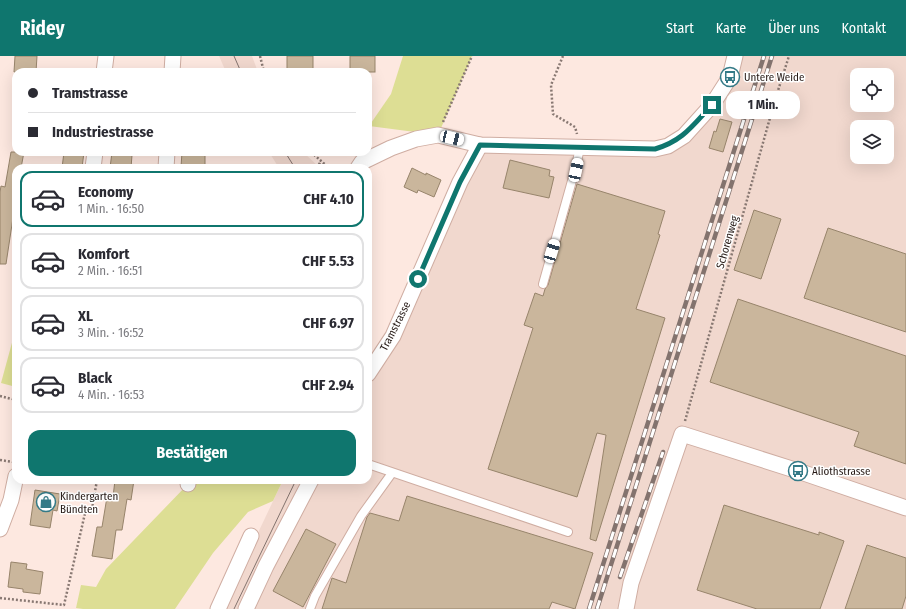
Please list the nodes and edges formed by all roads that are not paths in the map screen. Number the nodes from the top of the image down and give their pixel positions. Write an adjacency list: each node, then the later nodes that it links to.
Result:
1 (106, 56): 4 (street)
2 (173, 56): 5 (street)
3 (735, 56): 7 (street)
4 (104, 68)
5 (172, 68)
6 (480, 145): 7 (street); 8 (street); 10 (street, Tramstrasse)
7 (580, 148): 9 (lane)
8 (361, 164)
9 (543, 284)
10 (372, 368)
11 (372, 466): 12 (lane)
12 (392, 473): 17 (lane); 21 (lane)
13 (13, 484): 16 (street)
14 (309, 484): 20 (street)
15 (906, 508): 22 (street)
16 (0, 529)
17 (568, 532)
18 (251, 536): 19 (street)
19 (218, 609)
20 (246, 609)
21 (310, 609)
22 (626, 609)

